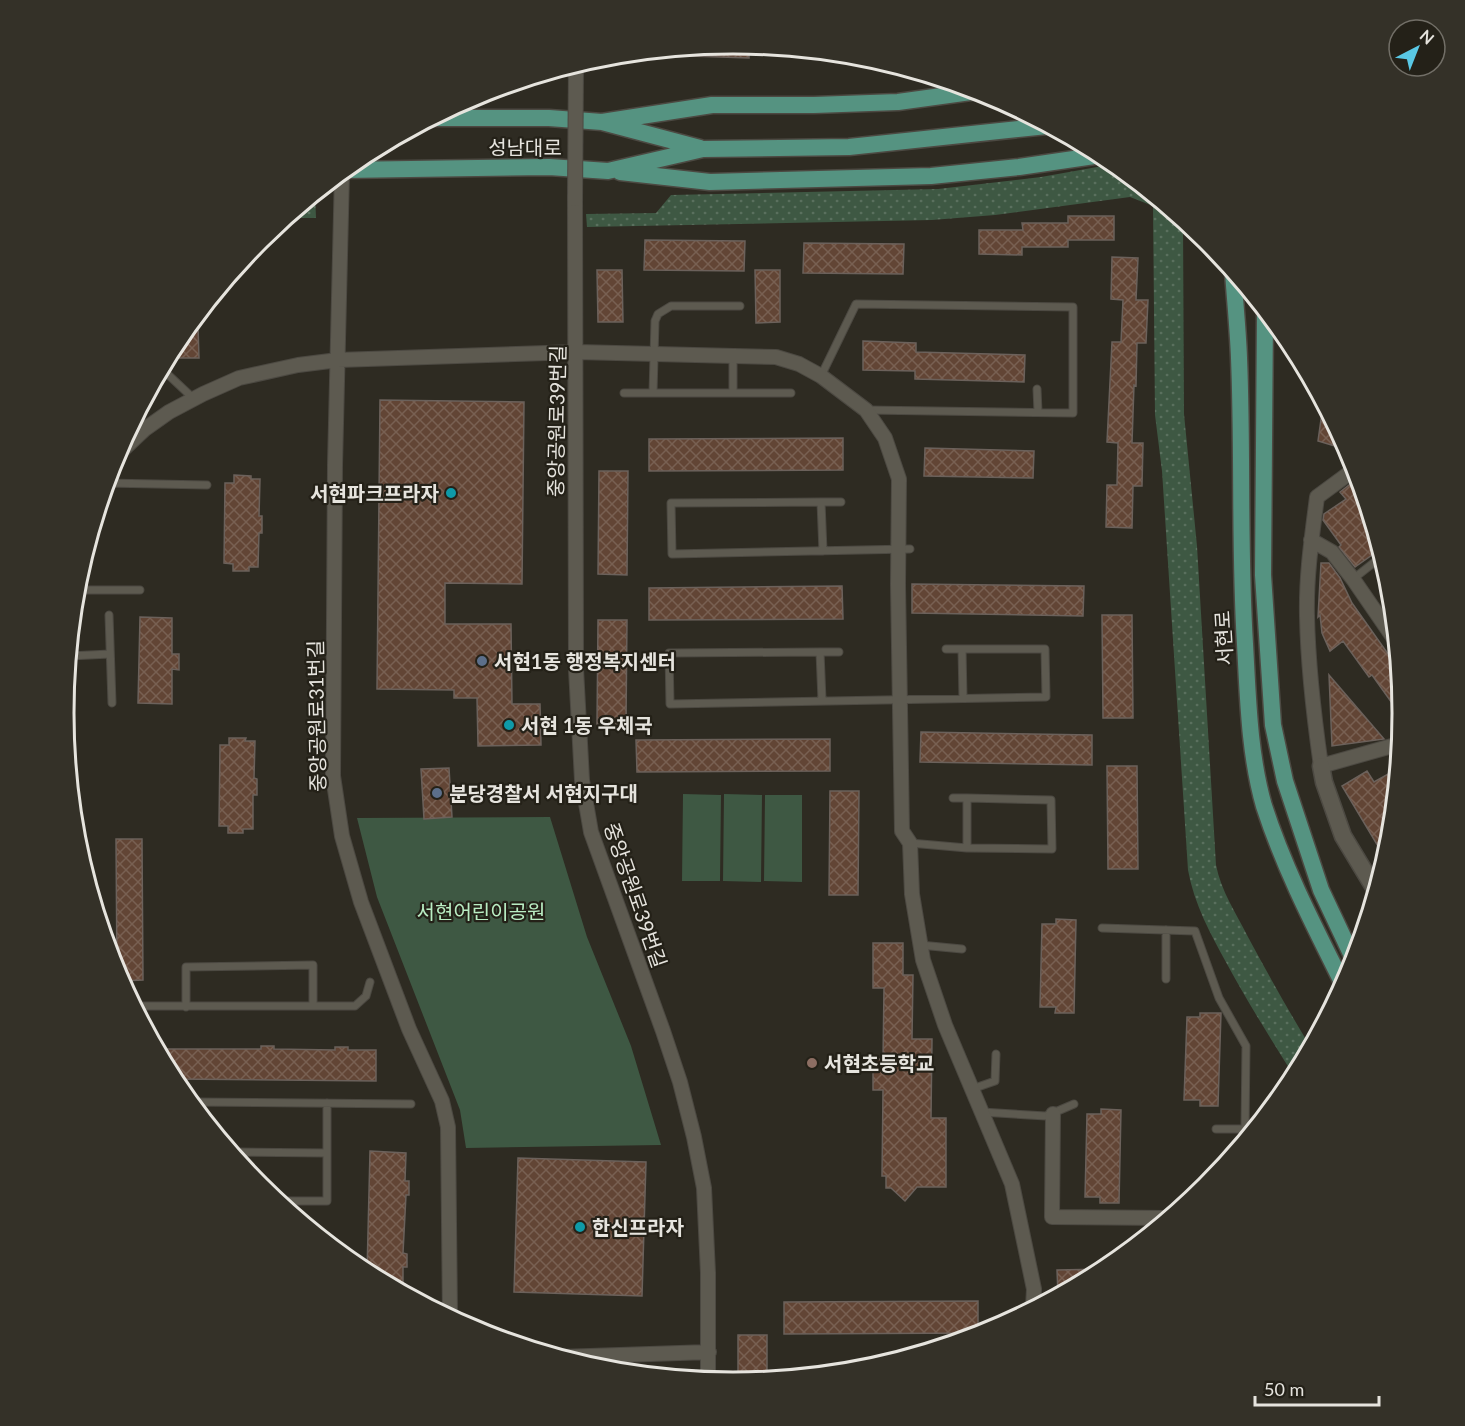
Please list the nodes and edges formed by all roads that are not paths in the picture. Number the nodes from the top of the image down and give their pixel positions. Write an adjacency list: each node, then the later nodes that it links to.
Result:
1 (576, 73): 14 (street, 중앙공원로39번길, bridge)
2 (957, 94): 4 (main road)
3 (450, 118): 4 (main road, 성남대로)
4 (602, 122): 6 (main road, 성남대로)
5 (1034, 127): 6 (main road, 성남대로)
6 (703, 149): 9 (main road, 성남대로)
7 (1085, 156): 9 (main road)
8 (358, 171): 9 (main road, 성남대로)
9 (608, 171)
10 (343, 182): 17 (street, 중앙공원로31번길)
11 (1234, 285): 65 (main road, 서현로)
12 (740, 306): 15 (lane)
13 (1265, 326): 63 (main road)
14 (577, 352): 15 (street); 17 (street); 90 (street, 중앙공원로39번길)
15 (654, 356): 16 (street); 22 (lane)
16 (733, 357): 19 (street); 23 (lane)
17 (338, 360): 25 (street); 89 (street, 중앙공원로31번길)
18 (168, 374): 25 (lane)
19 (821, 376): 26 (street); 27 (lane)
20 (1037, 389): 27 (lane)
21 (624, 393): 22 (lane)
22 (652, 393): 23 (lane)
23 (733, 393): 24 (lane)
24 (791, 393)
25 (194, 399): 28 (street)
26 (866, 410): 27 (lane); 35 (street)
27 (1038, 412)
28 (134, 439)
29 (1347, 475): 34 (street)
30 (115, 483): 31 (lane)
31 (207, 485)
32 (822, 502): 33 (lane); 36 (lane); 36 (lane)
33 (841, 502)
34 (1311, 540): 38 (street); 54 (street)
35 (904, 549): 36 (lane); 49 (street)
36 (823, 551)
37 (1374, 563): 38 (lane)
38 (1353, 579): 42 (street)
39 (85, 590): 40 (lane)
40 (140, 590)
41 (109, 615): 47 (lane)
42 (1386, 627)
43 (946, 649): 44 (lane)
44 (962, 649): 50 (lane); 50 (lane)
45 (820, 652): 46 (lane); 51 (lane); 51 (lane)
46 (839, 652)
47 (110, 654): 48 (lane); 52 (lane)
48 (76, 656)
49 (899, 698): 50 (lane); 51 (lane); 57 (street)
50 (963, 698)
51 (822, 700)
52 (112, 704)
53 (1390, 746): 54 (street)
54 (1321, 766): 59 (street)
55 (953, 798): 56 (lane)
56 (967, 798): 58 (lane); 58 (lane)
57 (910, 843): 58 (lane); 62 (street)
58 (967, 848)
59 (1370, 880)
60 (1102, 928): 61 (lane)
61 (1166, 930): 66 (lane); 81 (lane)
62 (920, 945): 64 (lane); 72 (street)
63 (1348, 947)
64 (962, 949)
65 (1338, 973)
66 (1166, 979)
67 (370, 982): 69 (lane)
68 (142, 1006): 70 (lane)
69 (313, 1006): 70 (lane); 70 (lane)
70 (186, 1007)
71 (996, 1054): 72 (lane)
72 (972, 1089): 79 (street)
73 (201, 1102): 74 (lane)
74 (327, 1103): 75 (lane); 85 (lane)
75 (346, 1103): 76 (lane); 78 (lane)
76 (411, 1104)
77 (1074, 1104): 80 (lane)
78 (346, 1112)
79 (981, 1112): 80 (lane); 88 (street)
80 (1053, 1114): 87 (street)
81 (1249, 1122)
82 (1216, 1129): 83 (lane)
83 (1242, 1130)
84 (241, 1152): 85 (lane)
85 (327, 1153): 86 (lane)
86 (291, 1201)
87 (1155, 1218)
88 (1033, 1299)
89 (450, 1308)
90 (709, 1352): 91 (street); 92 (street, 중앙공원로39번길)
91 (590, 1356)
92 (708, 1371)

